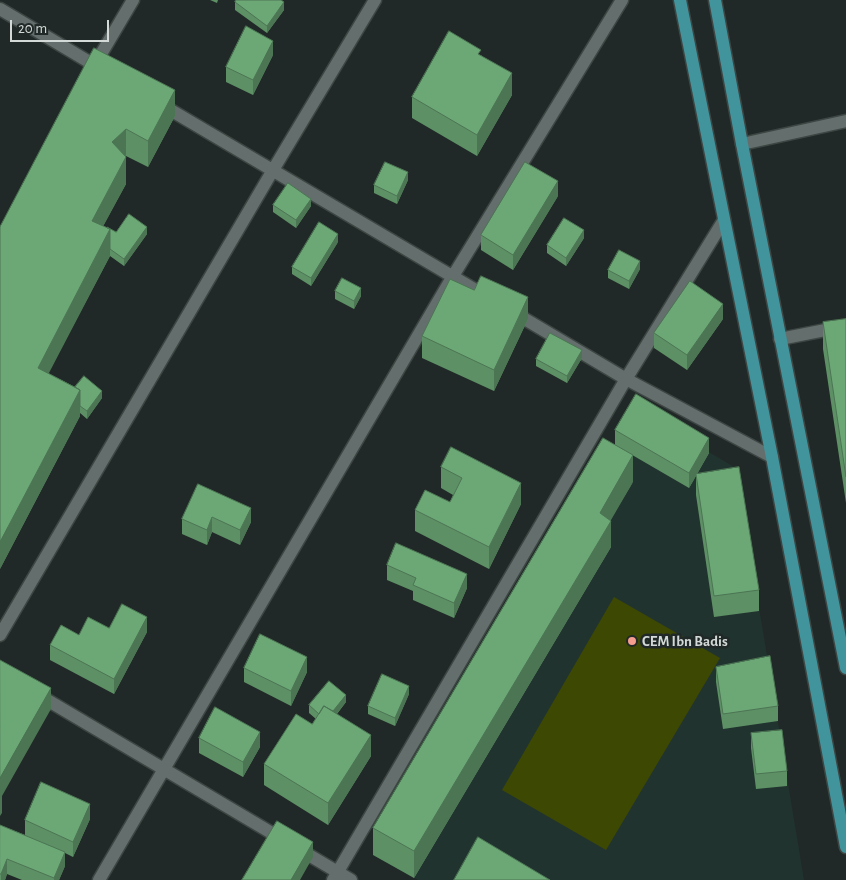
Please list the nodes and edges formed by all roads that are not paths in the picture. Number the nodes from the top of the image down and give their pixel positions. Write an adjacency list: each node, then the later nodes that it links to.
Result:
1 (133, 0): 7 (street)
2 (375, 0): 12 (street)
3 (622, 0): 14 (street)
4 (680, 0): 13 (main road)
5 (715, 0): 11 (main road)
6 (0, 9): 7 (street)
7 (92, 70): 8 (street)
8 (112, 75)
9 (154, 100): 12 (street)
10 (846, 121): 11 (street)
11 (742, 144): 16 (main road)
12 (272, 170): 14 (street); 19 (street)
13 (724, 220): 17 (street); 18 (main road)
14 (453, 276): 17 (street); 22 (street)
15 (846, 326): 16 (street)
16 (780, 339): 20 (main road)
17 (626, 379): 18 (street); 24 (street)
18 (772, 458): 23 (main road)
19 (0, 635)
20 (846, 668)
21 (25, 687): 22 (street)
22 (164, 769): 24 (street); 25 (street)
23 (846, 847)
24 (336, 876): 26 (street)
25 (99, 880)
26 (351, 880)

